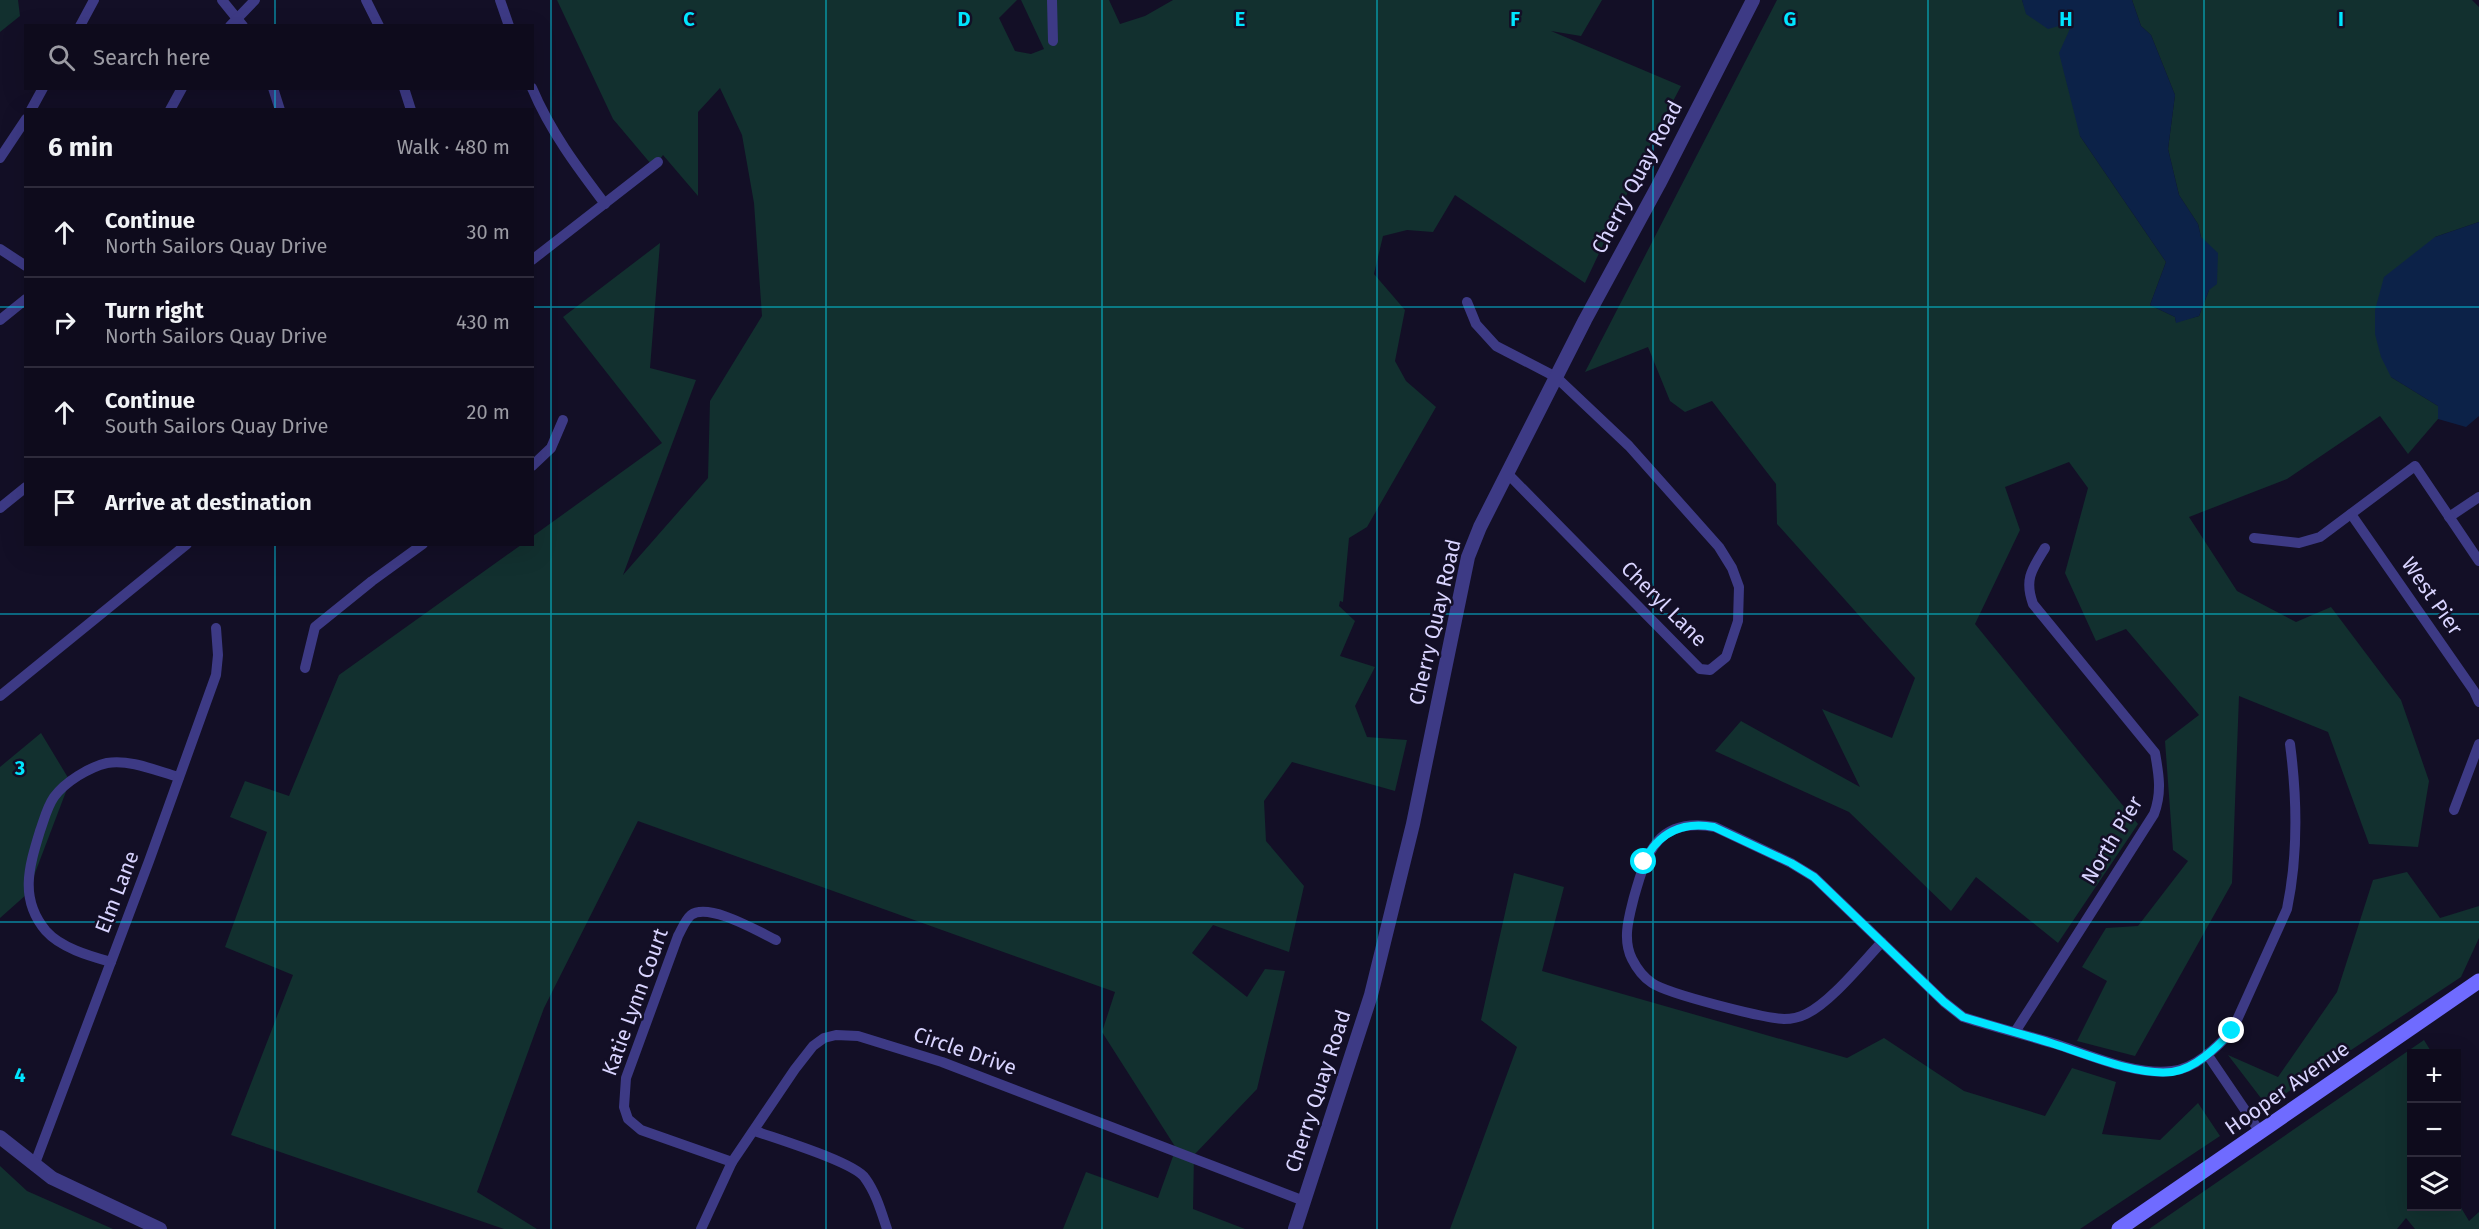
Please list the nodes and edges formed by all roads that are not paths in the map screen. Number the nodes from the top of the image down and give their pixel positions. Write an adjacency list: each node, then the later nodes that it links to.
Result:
1 (94, 0): 9 (street)
2 (222, 0): 8 (street)
3 (255, 0): 8 (street)
4 (366, 0): 10 (street)
5 (500, 0): 11 (street)
6 (1052, 0): 12 (street)
7 (1753, 0): 32 (street, Cherry Quay Road)
8 (236, 23)
9 (81, 24)
10 (378, 24)
11 (508, 24)
12 (1053, 41)
13 (42, 90): 18 (street)
14 (181, 90): 19 (street)
15 (274, 90): 20 (street)
16 (405, 90): 21 (street)
17 (533, 90): 25 (street)
18 (32, 108)
19 (171, 108)
20 (279, 108)
21 (410, 108)
22 (24, 122): 23 (street)
23 (0, 158)
24 (658, 162): 25 (street)
25 (604, 204): 27 (street)
26 (0, 249): 28 (street)
27 (534, 258)
28 (24, 265)
29 (24, 301): 31 (street)
30 (1467, 302): 32 (street, Cheryl Lane)
31 (0, 320)
32 (1556, 377): 35 (street, Cherry Quay Road); 35 (street, Cheryl Lane)
33 (563, 420): 34 (street)
34 (534, 464)
35 (1508, 474): 65 (street, Cherry Quay Road)
36 (24, 489): 38 (street)
37 (2479, 497): 40 (street)
38 (0, 508)
39 (2351, 514): 40 (street); 41 (street); 49 (street, West Pier)
40 (2449, 517): 45 (street)
41 (2254, 538)
42 (184, 546): 48 (street)
43 (420, 546): 47 (street)
44 (2045, 548): 58 (street, North Pier)
45 (2479, 561)
46 (216, 628): 52 (street, Elm Lane)
47 (305, 668)
48 (0, 696)
49 (2479, 702)
50 (2290, 744): 59 (street)
51 (2479, 744): 53 (street)
52 (179, 777): 56 (street, Elm Lane); 56 (street)
53 (2454, 810)
54 (776, 940): 63 (street, Katie Lynn Court)
55 (1882, 942): 55 (street); 58 (street)
56 (111, 962): 64 (street, Elm Lane)
57 (2479, 981): 61 (main road, Hooper Avenue)
58 (2015, 1032): 59 (street)
59 (2207, 1054): 61 (street)
60 (755, 1131): 63 (street, Circle Drive); 65 (street, Circle Drive); 68 (street)
61 (2260, 1132): 70 (main road, Hooper Avenue)
62 (0, 1137): 64 (street)
63 (732, 1162): 67 (street, Circle Drive)
64 (34, 1166): 66 (street)
65 (1304, 1201): 69 (street, Cherry Quay Road)
66 (160, 1229)
67 (701, 1229)
68 (887, 1229)
69 (1295, 1229)
70 (2119, 1229)

